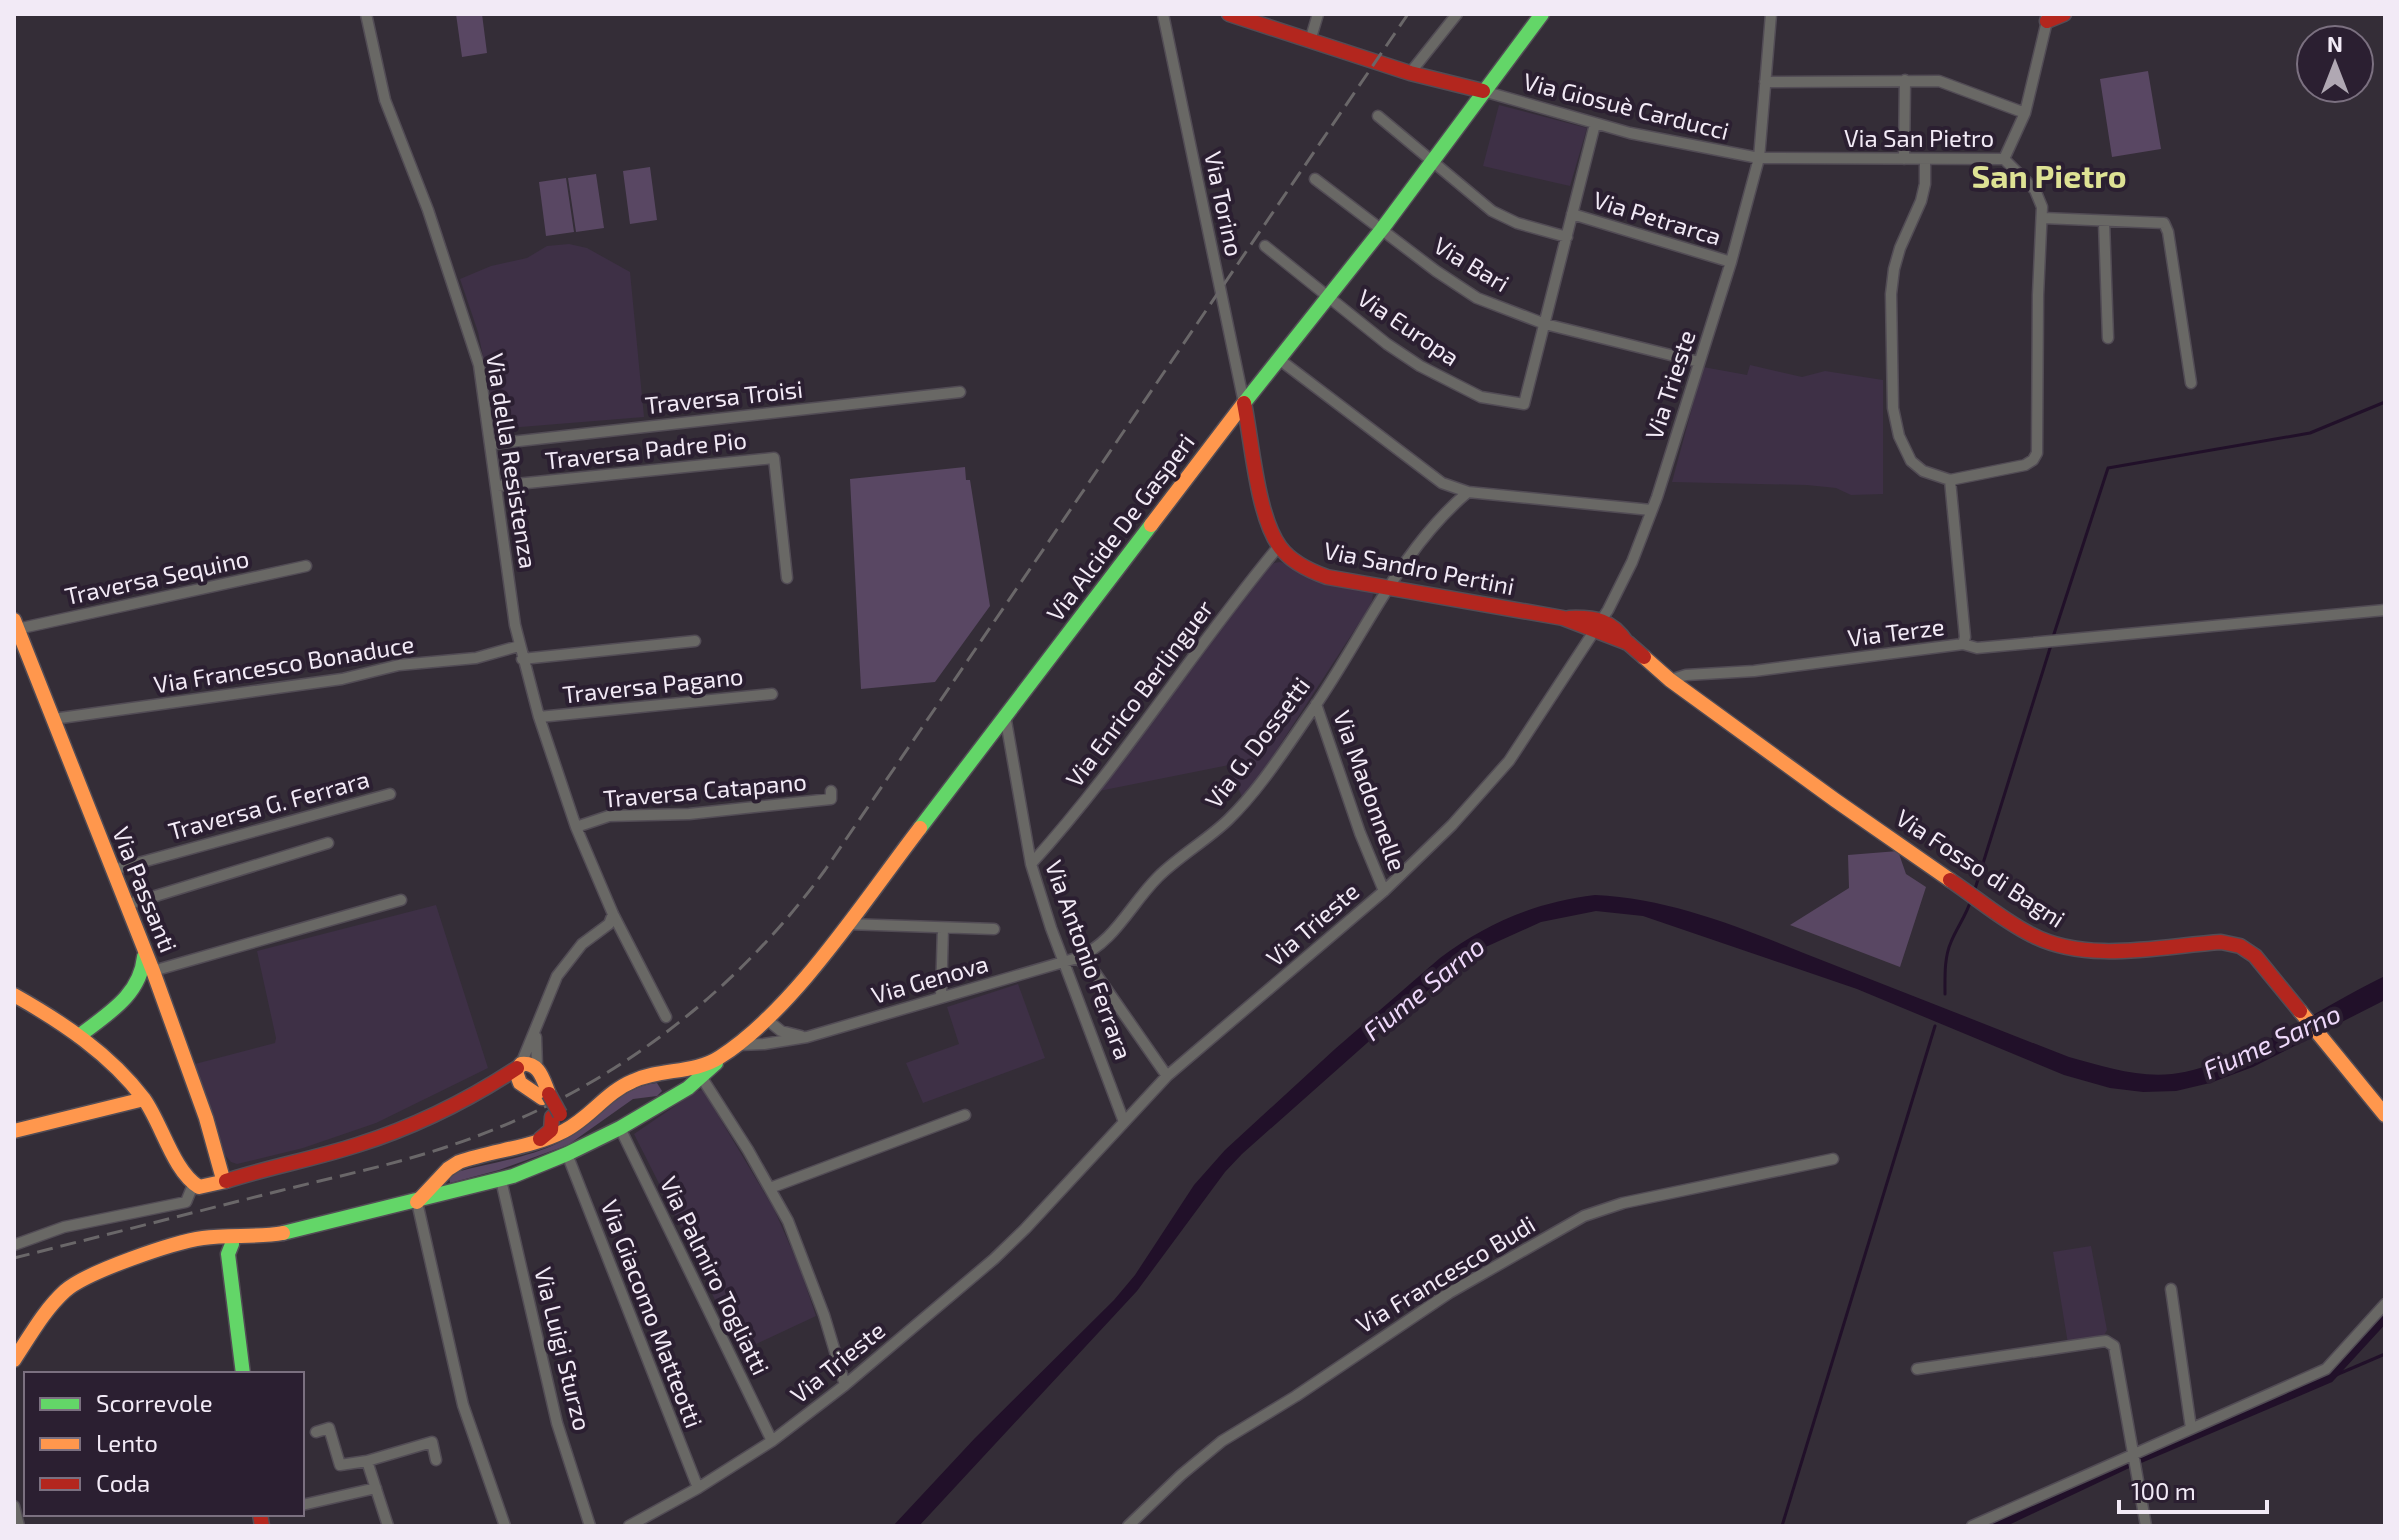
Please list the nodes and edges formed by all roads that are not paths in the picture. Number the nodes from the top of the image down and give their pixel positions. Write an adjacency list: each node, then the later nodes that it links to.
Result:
1 (366, 14): 39 (street, Via della Resistenza)
2 (1163, 14): 38 (street, Via Torino)
3 (1229, 14): 10 (main road)
4 (1318, 14): 10 (street)
5 (1457, 14): 11 (street)
6 (1542, 14): 14 (main road, Via Alcide De Gasperi)
7 (1771, 14): 13 (street, Via Trieste)
8 (2064, 14): 9 (main road)
9 (2046, 18): 15 (street)
10 (1310, 41): 11 (main road)
11 (1410, 73): 14 (main road)
12 (1905, 80): 13 (street); 15 (street); 19 (street)
13 (1765, 82): 18 (street, Via Trieste)
14 (1483, 91): 17 (street, Via Giosuè Carducci); 22 (main road, Via Alcide De Gasperi)
15 (2025, 113): 21 (street)
16 (1378, 116): 22 (street)
17 (1595, 124): 18 (street, Via Giosuè Carducci); 24 (street)
18 (1759, 158): 19 (street, Via San Pietro); 30 (street, Via Trieste)
19 (1904, 159): 20 (street, Via San Pietro)
20 (1925, 159): 21 (street, Via San Pietro); 40 (street)
21 (2004, 159): 25 (street, Via San Pietro)
22 (1431, 163): 27 (main road, Via Alcide De Gasperi); 28 (street)
23 (1315, 179): 27 (street, Via Bari)
24 (1572, 214): 28 (street); 30 (street, Via Petrarca)
25 (2043, 218): 26 (street); 40 (street)
26 (2104, 222): 33 (street); 36 (street)
27 (1382, 229): 31 (main road, Via Alcide De Gasperi); 32 (street, Via Bari)
28 (1567, 237): 32 (street)
29 (1265, 246): 31 (street)
30 (1731, 262): 35 (street, Via Trieste)
31 (1329, 298): 32 (street, Via Europa); 34 (main road, Via Alcide De Gasperi)
32 (1545, 324): 35 (street, Via Bari)
33 (2108, 338)
34 (1280, 360): 38 (main road, Via Alcide De Gasperi); 41 (street)
35 (1699, 362): 45 (street, Via Trieste)
36 (2191, 383)
37 (960, 392): 39 (street, Traversa Troisi)
38 (1244, 403): 46 (main road); 60 (main road, Via Alcide De Gasperi)
39 (492, 444): 42 (street, Via della Resistenza)
40 (1950, 480): 54 (street, Via Terze)
41 (1442, 483): 43 (street); 44 (street)
42 (497, 486): 48 (street, Traversa Padre Pio); 55 (street, Via della Resistenza)
43 (1468, 492): 44 (street, Via G. Dossetti); 45 (street)
44 (1446, 510): 49 (street, Via G. Dossetti)
45 (1651, 510): 52 (street, Via Trieste)
46 (1279, 546): 49 (main road, Via Sandro Pertini); 67 (street, Via Enrico Berlinguer)
47 (306, 566): 51 (street, Traversa Sequino)
48 (787, 578)
49 (1387, 587): 52 (main road, Via Sandro Pertini); 59 (street, Via G. Dossetti)
50 (2385, 610): 54 (street)
51 (16, 624): 62 (main road, Via Passanti)
52 (1599, 625): 57 (main road, Via Fosso di Bagni); 69 (street, Via Trieste)
53 (695, 641): 56 (street)
54 (1963, 644): 57 (street, Via Terze)
55 (519, 646): 56 (street, Via della Resistenza); 62 (street, Via Francesco Bonaduce)
56 (522, 659): 61 (street, Via della Resistenza)
57 (1670, 680): 105 (main road, Via Fosso di Bagni)
58 (772, 694): 61 (street, Traversa Pagano)
59 (1316, 704): 69 (street, Via Madonnelle); 76 (street, Via G. Dossetti)
60 (1005, 715): 67 (street, Via Antonio Ferrara); 73 (main road, Via Alcide De Gasperi)
61 (539, 717): 65 (street, Via della Resistenza)
62 (53, 719): 68 (main road, Via Passanti)
63 (831, 791): 65 (street, Traversa Catapano)
64 (390, 794): 68 (street, Traversa G. Ferrara)
65 (576, 827): 72 (street, Via della Resistenza)
66 (328, 843): 71 (street)
67 (1031, 864): 79 (street, Via Antonio Ferrara)
68 (113, 870): 71 (main road, Via Passanti)
69 (1384, 891): 96 (street, Via Trieste)
70 (401, 900): 80 (street)
71 (126, 905): 77 (main road, Via Passanti)
72 (613, 914): 86 (street, Via della Resistenza); 88 (street)
73 (847, 924): 74 (street); 87 (main road, Via Alcide De Gasperi)
74 (943, 928): 75 (street); 84 (street)
75 (994, 929)
76 (1100, 946): 78 (street, Via G. Dossetti); 81 (street)
77 (144, 951): 80 (main road, Via Passanti); 83 (main road)
78 (1077, 958): 79 (street, Via G. Dossetti); 81 (street)
79 (1064, 961): 84 (street, Via Genova); 107 (street, Via Antonio Ferrara)
80 (153, 971): 85 (main road, Via Passanti)
81 (1096, 974): 96 (street)
82 (14, 995): 89 (main road)
83 (130, 995): 85 (main road); 89 (main road)
84 (941, 997): 90 (street, Via Genova)
85 (165, 1003): 114 (main road, Via Passanti)
86 (666, 1017)
87 (765, 1018): 90 (street); 91 (main road, Via Alcide De Gasperi)
88 (537, 1031): 93 (street); 94 (street)
89 (79, 1036): 101 (main road)
90 (807, 1037): 91 (street, Via Genova)
91 (735, 1045): 92 (main road, Via Alcide De Gasperi)
92 (720, 1057): 95 (main road, Via Alcide De Gasperi); 97 (main road, Via Alcide De Gasperi)
93 (519, 1066): 94 (main road); 98 (main road); 99 (main road)
94 (537, 1067): 100 (main road)
95 (653, 1074): 102 (main road); 103 (main road, Via Alcide De Gasperi)
96 (1167, 1076): 107 (street, Via Trieste)
97 (702, 1078): 102 (main road, Via Alcide De Gasperi); 116 (street)
98 (526, 1086): 99 (main road); 100 (main road)
99 (486, 1090): 114 (main road)
100 (545, 1096): 106 (main road)
101 (144, 1099): 109 (main road); 117 (main road)
102 (661, 1105): 108 (main road, Via Alcide De Gasperi)
103 (591, 1112): 106 (main road); 110 (main road, Via Alcide De Gasperi)
104 (965, 1115): 116 (street)
105 (2385, 1115)
106 (556, 1116): 110 (main road)
107 (1124, 1122): 127 (street, Via Trieste)
108 (620, 1128): 111 (main road, Via Alcide De Gasperi); 130 (street, Via Palmiro Togliatti)
109 (14, 1131)
110 (535, 1142): 113 (main road, Via Alcide De Gasperi)
111 (567, 1154): 115 (main road, Via Alcide De Gasperi); 135 (street, Via Giacomo Matteotti)
112 (1833, 1159): 143 (street, Via Francesco Budi)
113 (448, 1169): 118 (main road); 119 (main road, Via Alcide De Gasperi)
114 (223, 1179): 117 (main road)
115 (501, 1180): 118 (main road, Via Alcide De Gasperi); 141 (street, Via Luigi Sturzo)
116 (770, 1188): 127 (street)
117 (192, 1190): 121 (street)
118 (457, 1192): 119 (main road, Via Alcide De Gasperi)
119 (417, 1202): 120 (main road, Via Alcide De Gasperi); 140 (street)
120 (229, 1240): 124 (main road, Via Alcide De Gasperi); 126 (main road)
121 (14, 1245)
122 (2171, 1289): 128 (street)
123 (2385, 1304): 128 (street)
124 (14, 1360)
125 (1917, 1369): 131 (street)
126 (243, 1372)
127 (845, 1385): 130 (street, Via Trieste)
128 (2191, 1428): 131 (street)
129 (316, 1432): 133 (street)
130 (772, 1441): 135 (street, Via Trieste)
131 (2132, 1454): 144 (street); 145 (street)
132 (436, 1460): 133 (street)
133 (367, 1461): 134 (street)
134 (376, 1488): 136 (street); 139 (street)
135 (698, 1488): 142 (street, Via Trieste)
136 (304, 1505)
137 (14, 1506): 138 (street)
138 (19, 1526)
139 (388, 1526)
140 (505, 1526)
141 (590, 1526)
142 (629, 1526)
143 (1128, 1526)
144 (1972, 1526)
145 (2146, 1526)

